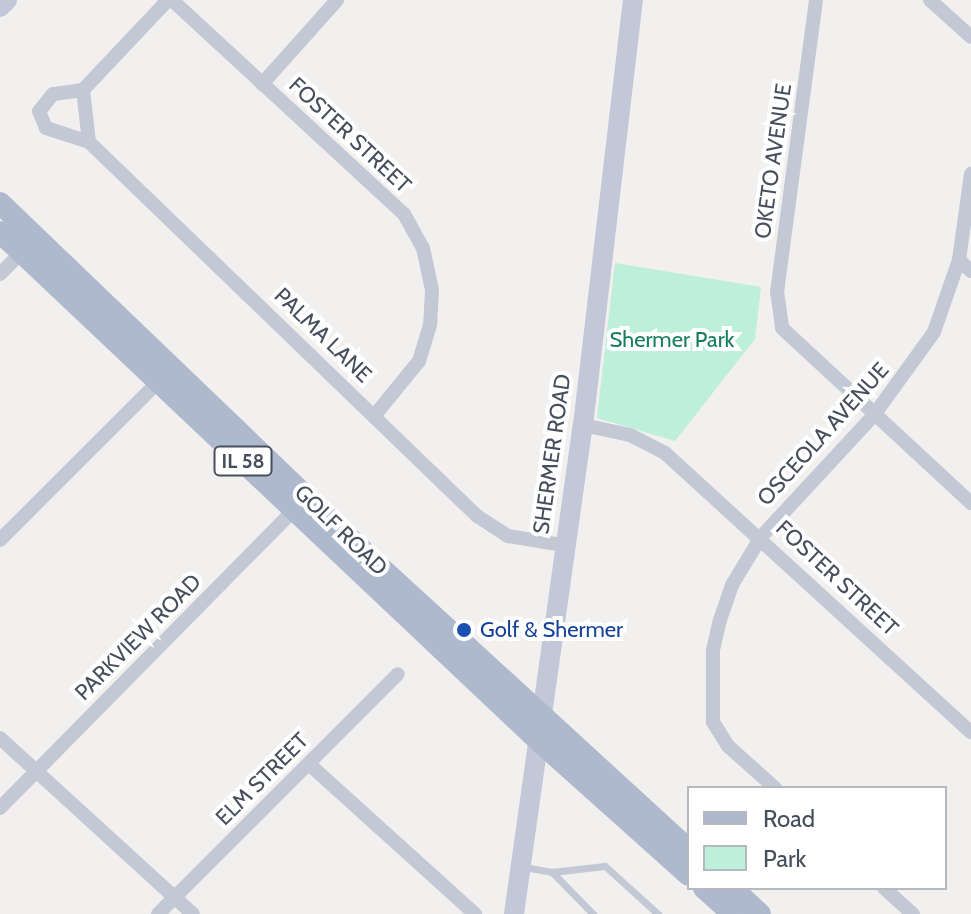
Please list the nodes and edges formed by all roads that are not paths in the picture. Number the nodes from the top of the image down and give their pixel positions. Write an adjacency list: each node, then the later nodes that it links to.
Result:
1 (7, 0): 7 (main road)
2 (170, 0): 9 (street, FOSTER STREET); 10 (street)
3 (337, 0): 9 (street)
4 (633, 0): 22 (main road, SHERMER ROAD)
5 (816, 0): 21 (street, OKETO AVENUE)
6 (930, 0): 8 (street)
7 (0, 7)
8 (971, 37)
9 (262, 84): 20 (street, FOSTER STREET)
10 (83, 90): 11 (street); 11 (street)
11 (89, 142): 20 (street, PALMA LANE)
12 (971, 174): 16 (street, OSCEOLA AVENUE)
13 (0, 203): 15 (main road, GOLF ROAD / IL 58)
14 (0, 232): 15 (main road, GOLF ROAD / IL 58)
15 (29, 245): 18 (street); 19 (main road, GOLF ROAD / IL 58)
16 (959, 260): 17 (street); 21 (street, OSCEOLA AVENUE)
17 (971, 271)
18 (0, 274)
19 (166, 374): 24 (main road, GOLF ROAD / IL 58); 26 (street)
20 (375, 415): 27 (street, PALMA LANE)
21 (874, 415): 23 (street); 25 (street, OSCEOLA AVENUE)
22 (583, 425): 25 (street, FOSTER STREET); 27 (main road, SHERMER ROAD)
23 (971, 503)
24 (300, 504): 29 (main road, GOLF ROAD / IL 58); 32 (main road, GOLF ROAD / IL 58); 34 (street, PARKVIEW ROAD)
25 (761, 537): 30 (street, FOSTER STREET); 35 (street, OSCEOLA AVENUE)
26 (0, 540)
27 (563, 545): 29 (main road, SHERMER ROAD)
28 (398, 674): 33 (street, ELM STREET)
29 (543, 716): 32 (main road, SHERMER ROAD); 37 (main road, GOLF ROAD / IL 58)
30 (971, 732)
31 (0, 738): 34 (street)
32 (539, 741): 38 (main road, SHERMER ROAD); 40 (main road, GOLF ROAD / IL 58)
33 (309, 764): 44 (street, ELM STREET); 47 (street)
34 (36, 772): 36 (street, PARKVIEW ROAD); 44 (street)
35 (773, 786)
36 (0, 808)
37 (687, 848)
38 (520, 866): 39 (lane); 48 (main road, SHERMER ROAD)
39 (552, 872): 49 (lane); 50 (lane)
40 (687, 873)
41 (706, 890): 51 (main road)
42 (734, 890): 52 (main road)
43 (886, 890): 53 (street)
44 (174, 897): 45 (street, ELM STREET); 46 (street)
45 (158, 914)
46 (193, 914)
47 (475, 914)
48 (514, 914)
49 (593, 914)
50 (658, 914)
51 (733, 914)
52 (760, 914)
53 (913, 914)

